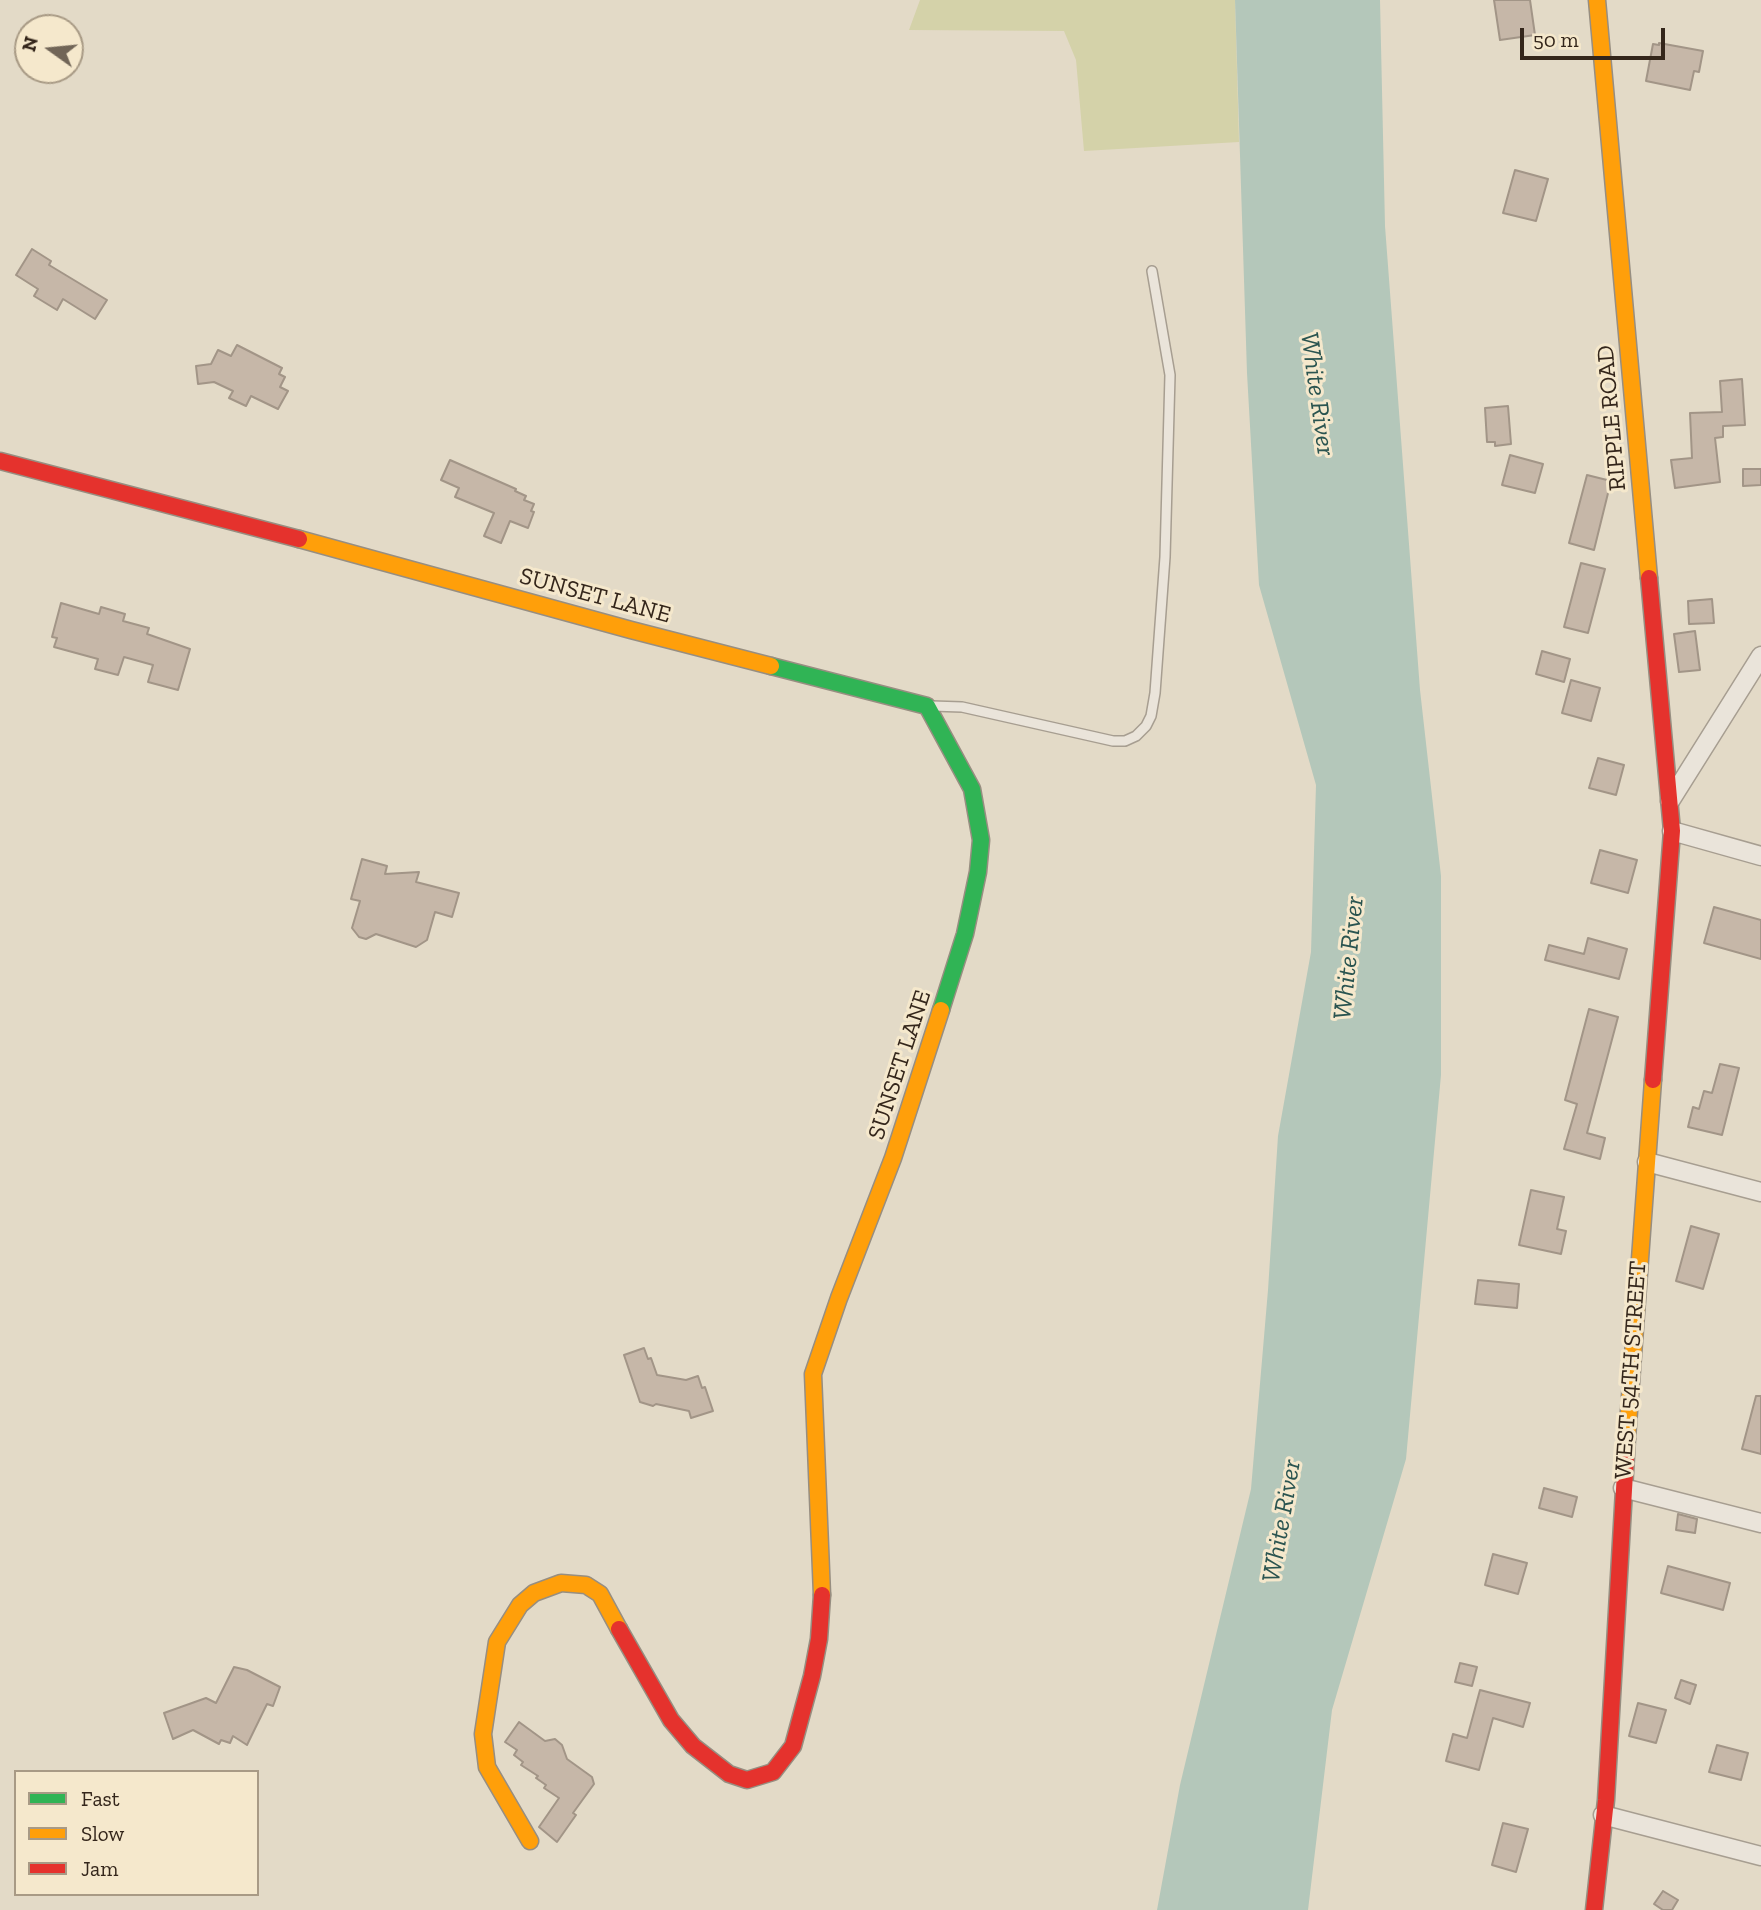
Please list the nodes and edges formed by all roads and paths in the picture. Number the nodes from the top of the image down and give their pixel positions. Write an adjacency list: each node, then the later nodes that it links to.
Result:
1 (1597, 0): 6 (street, RIPPLE ROAD)
2 (1152, 271): 5 (lane)
3 (0, 461): 5 (street, SUNSET LANE)
4 (1761, 656): 6 (street)
5 (927, 706): 14 (street, SUNSET LANE)
6 (1670, 801): 7 (street, RIPPLE ROAD)
7 (1672, 831): 8 (street); 9 (street, WEST 54TH STREET)
8 (1761, 856)
9 (1647, 1162): 10 (street); 11 (street, WEST 54TH STREET)
10 (1761, 1192)
11 (1623, 1488): 12 (street); 13 (street, WEST 54TH STREET)
12 (1761, 1523)
13 (1603, 1815): 15 (street); 16 (street, WEST 54TH STREET)
14 (530, 1841)
15 (1761, 1856)
16 (1594, 1910)

